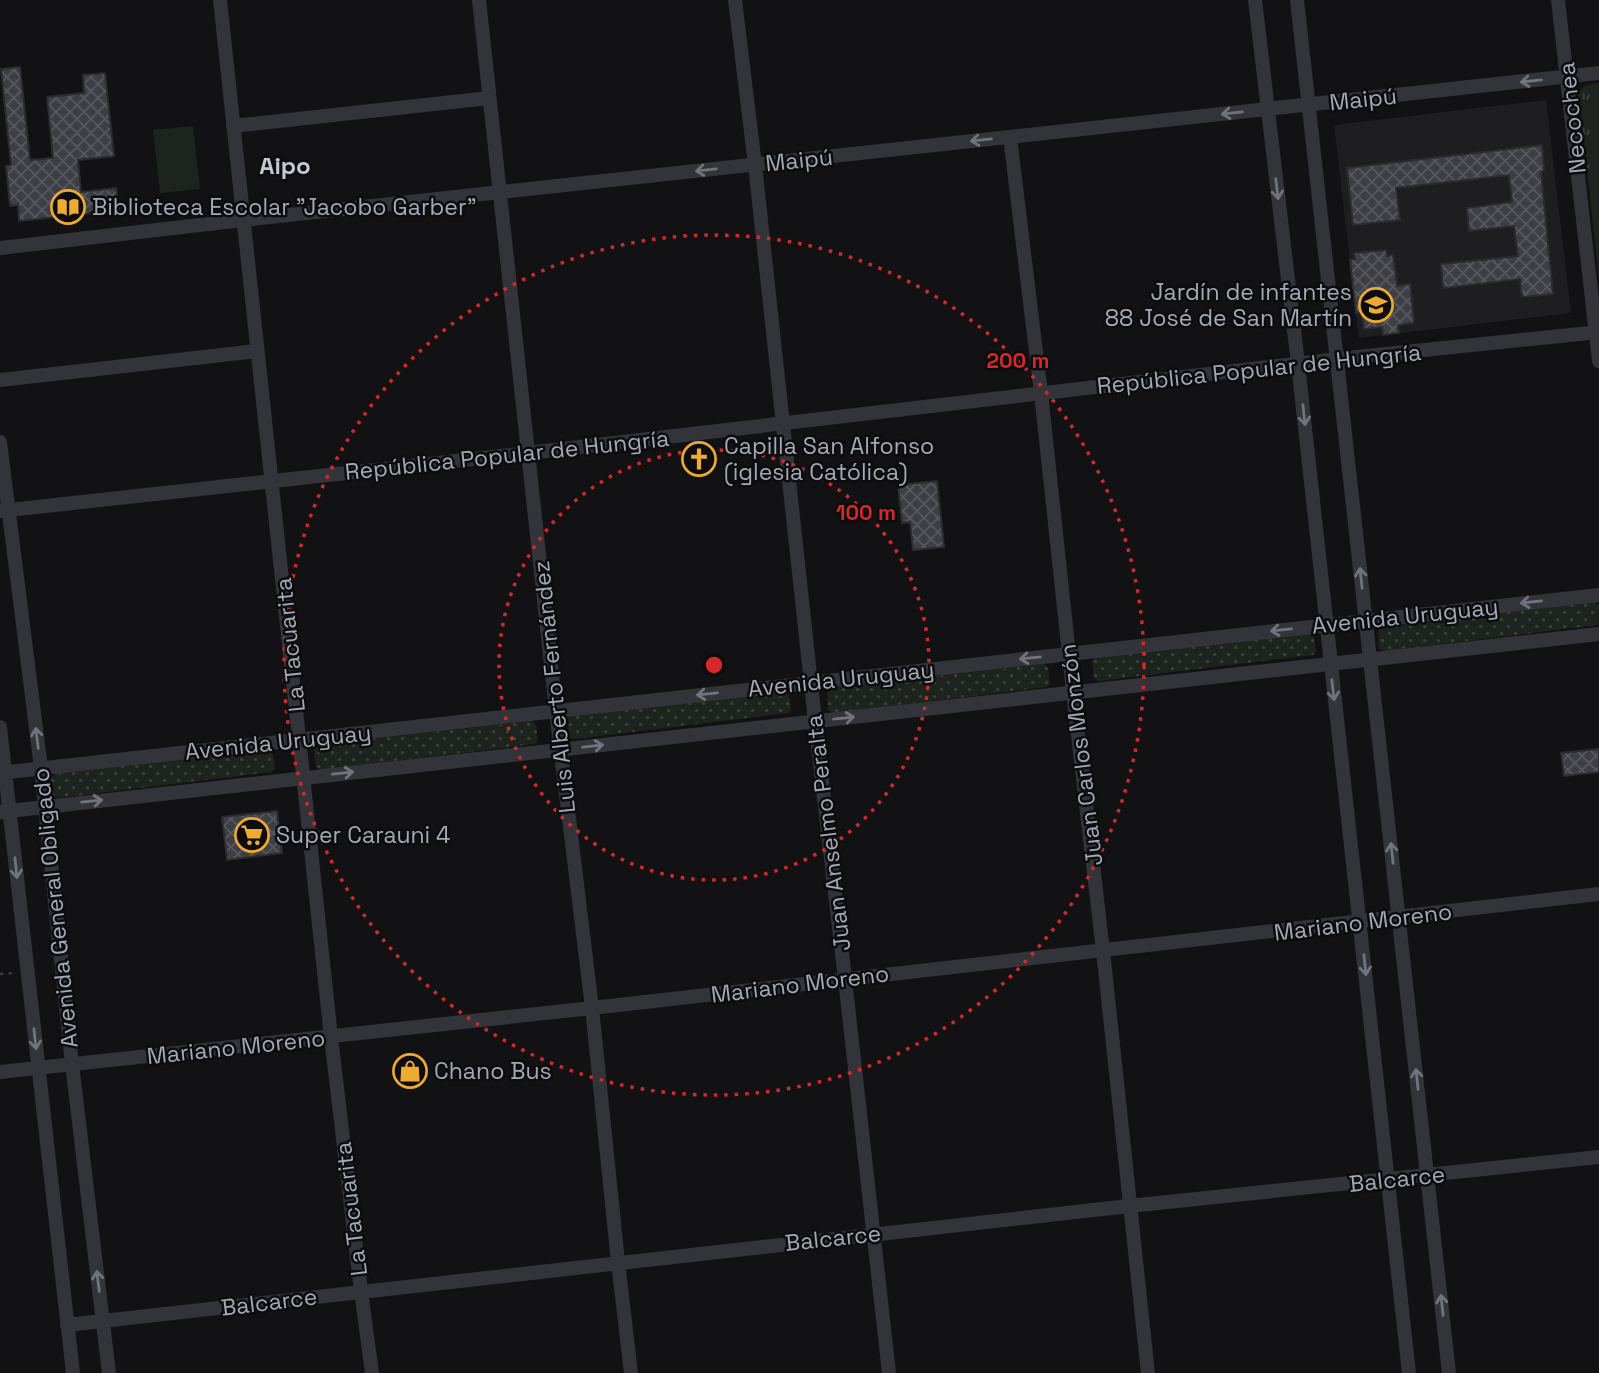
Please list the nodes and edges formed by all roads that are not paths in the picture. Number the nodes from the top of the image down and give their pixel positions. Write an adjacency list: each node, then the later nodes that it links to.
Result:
1 (220, 0): 12 (street, La Tacuarita)
2 (479, 0): 9 (street, Luis Alberto Fernández)
3 (735, 0): 14 (street, Juan Anselmo Peralta)
4 (1255, 0): 11 (street)
5 (1297, 0): 10 (street)
6 (1558, 0): 8 (street, Necochea)
7 (1599, 73): 8 (street, Maipú)
8 (1567, 77): 10 (street, Maipú, one-way to 10); 18 (street, Necochea)
9 (489, 98): 12 (street); 15 (street, Luis Alberto Fernández)
10 (1309, 104): 11 (street, Maipú); 20 (street)
11 (1268, 109): 13 (street, Maipú, one-way to 13); 22 (street, one-way to 22)
12 (233, 126): 16 (street, La Tacuarita)
13 (1010, 137): 14 (street, Maipú, one-way to 14); 24 (street, Juan Carlos Monzón)
14 (755, 165): 15 (street, Maipú, one-way to 15); 25 (street, Juan Anselmo Peralta)
15 (499, 192): 16 (street, Maipú); 27 (street, Luis Alberto Fernández)
16 (243, 220): 17 (street, Maipú); 19 (street, La Tacuarita)
17 (0, 248)
18 (1597, 332): 20 (street, República Popular de Hungría); 21 (street, Necochea)
19 (257, 351): 23 (street); 28 (street, La Tacuarita)
20 (1337, 359): 22 (street, República Popular de Hungría); 31 (street, one-way to 20)
21 (1599, 361)
22 (1298, 364): 24 (street, República Popular de Hungría); 32 (street, one-way to 32)
23 (0, 380)
24 (1041, 393): 25 (street, República Popular de Hungría); 34 (street, Juan Carlos Monzón)
25 (783, 424): 27 (street, República Popular de Hungría); 37 (street, Juan Anselmo Peralta)
26 (0, 442): 29 (street, Avenida General Obligado)
27 (528, 453): 28 (street, República Popular de Hungría); 39 (street, Luis Alberto Fernández)
28 (272, 481): 29 (street, República Popular de Hungría); 42 (street, La Tacuarita)
29 (4, 511): 44 (street, Avenida General Obligado, one-way to 29)
30 (1599, 595): 31 (street, Avenida Uruguay, one-way to 31)
31 (1366, 621): 32 (street, Avenida Uruguay); 35 (street)
32 (1326, 625): 34 (street, Avenida Uruguay, one-way to 34); 36 (street)
33 (1599, 634): 35 (street, Avenida Uruguay)
34 (1069, 654): 37 (street, Avenida Uruguay, one-way to 37); 38 (street, Juan Carlos Monzón)
35 (1371, 659): 36 (street, Avenida Uruguay); 50 (street, one-way to 35)
36 (1330, 664): 38 (street, Avenida Uruguay); 51 (street, one-way to 51)
37 (811, 683): 39 (street, Avenida Uruguay, one-way to 39); 40 (street, Juan Anselmo Peralta)
38 (1073, 692): 40 (street, Avenida Uruguay, one-way to 38); 52 (street, Juan Carlos Monzón)
39 (556, 711): 42 (street, Avenida Uruguay); 43 (street, Luis Alberto Fernández)
40 (815, 721): 43 (street, Avenida Uruguay, one-way to 40); 53 (street, Juan Anselmo Peralta)
41 (0, 727): 45 (street, Avenida General Obligado)
42 (300, 740): 44 (street, Avenida Uruguay); 46 (street, La Tacuarita)
43 (560, 749): 46 (street, Avenida Uruguay, one-way to 43); 54 (street, Luis Alberto Fernández)
44 (41, 768): 45 (street, Avenida Uruguay); 47 (street, Avenida General Obligado)
45 (3, 773): 48 (street, Avenida General Obligado)
46 (304, 778): 47 (street, Avenida Uruguay, one-way to 46); 55 (street, La Tacuarita)
47 (45, 807): 48 (street, Avenida Uruguay); 56 (street, Avenida General Obligado)
48 (5, 811): 57 (street, Avenida General Obligado, one-way to 57)
49 (1599, 894): 50 (street, Mariano Moreno)
50 (1399, 918): 51 (street, Mariano Moreno); 60 (street, one-way to 50)
51 (1360, 922): 52 (street, Mariano Moreno); 61 (street, one-way to 61)
52 (1104, 951): 53 (street, Mariano Moreno); 62 (street, Juan Carlos Monzón)
53 (845, 979): 54 (street, Mariano Moreno); 63 (street, Juan Anselmo Peralta)
54 (592, 1008): 55 (street, Mariano Moreno); 64 (street, Luis Alberto Fernández)
55 (331, 1037): 56 (street, Mariano Moreno); 65 (street, La Tacuarita)
56 (72, 1064): 57 (street, Mariano Moreno); 66 (street, Avenida General Obligado, one-way to 56)
57 (38, 1068): 58 (street, Mariano Moreno); 67 (street, Avenida General Obligado)
58 (0, 1072)
59 (1599, 1157): 60 (street, Balcarce)
60 (1427, 1176): 61 (street, Balcarce); 75 (street, one-way to 60)
61 (1388, 1180): 62 (street, Balcarce); 74 (street)
62 (1129, 1206): 63 (street, Balcarce); 73 (street, Juan Carlos Monzón)
63 (873, 1234): 64 (street, Balcarce); 72 (street, Juan Anselmo Peralta)
64 (618, 1262): 65 (street, Balcarce); 71 (street, Luis Alberto Fernández)
65 (361, 1291): 66 (street, Balcarce); 70 (street, La Tacuarita)
66 (103, 1321): 67 (street, Balcarce); 69 (street, Avenida General Obligado)
67 (67, 1325): 68 (street, Avenida General Obligado)
68 (73, 1373)
69 (109, 1373)
70 (372, 1373)
71 (631, 1373)
72 (889, 1373)
73 (1148, 1373)
74 (1409, 1373)
75 (1449, 1373)

